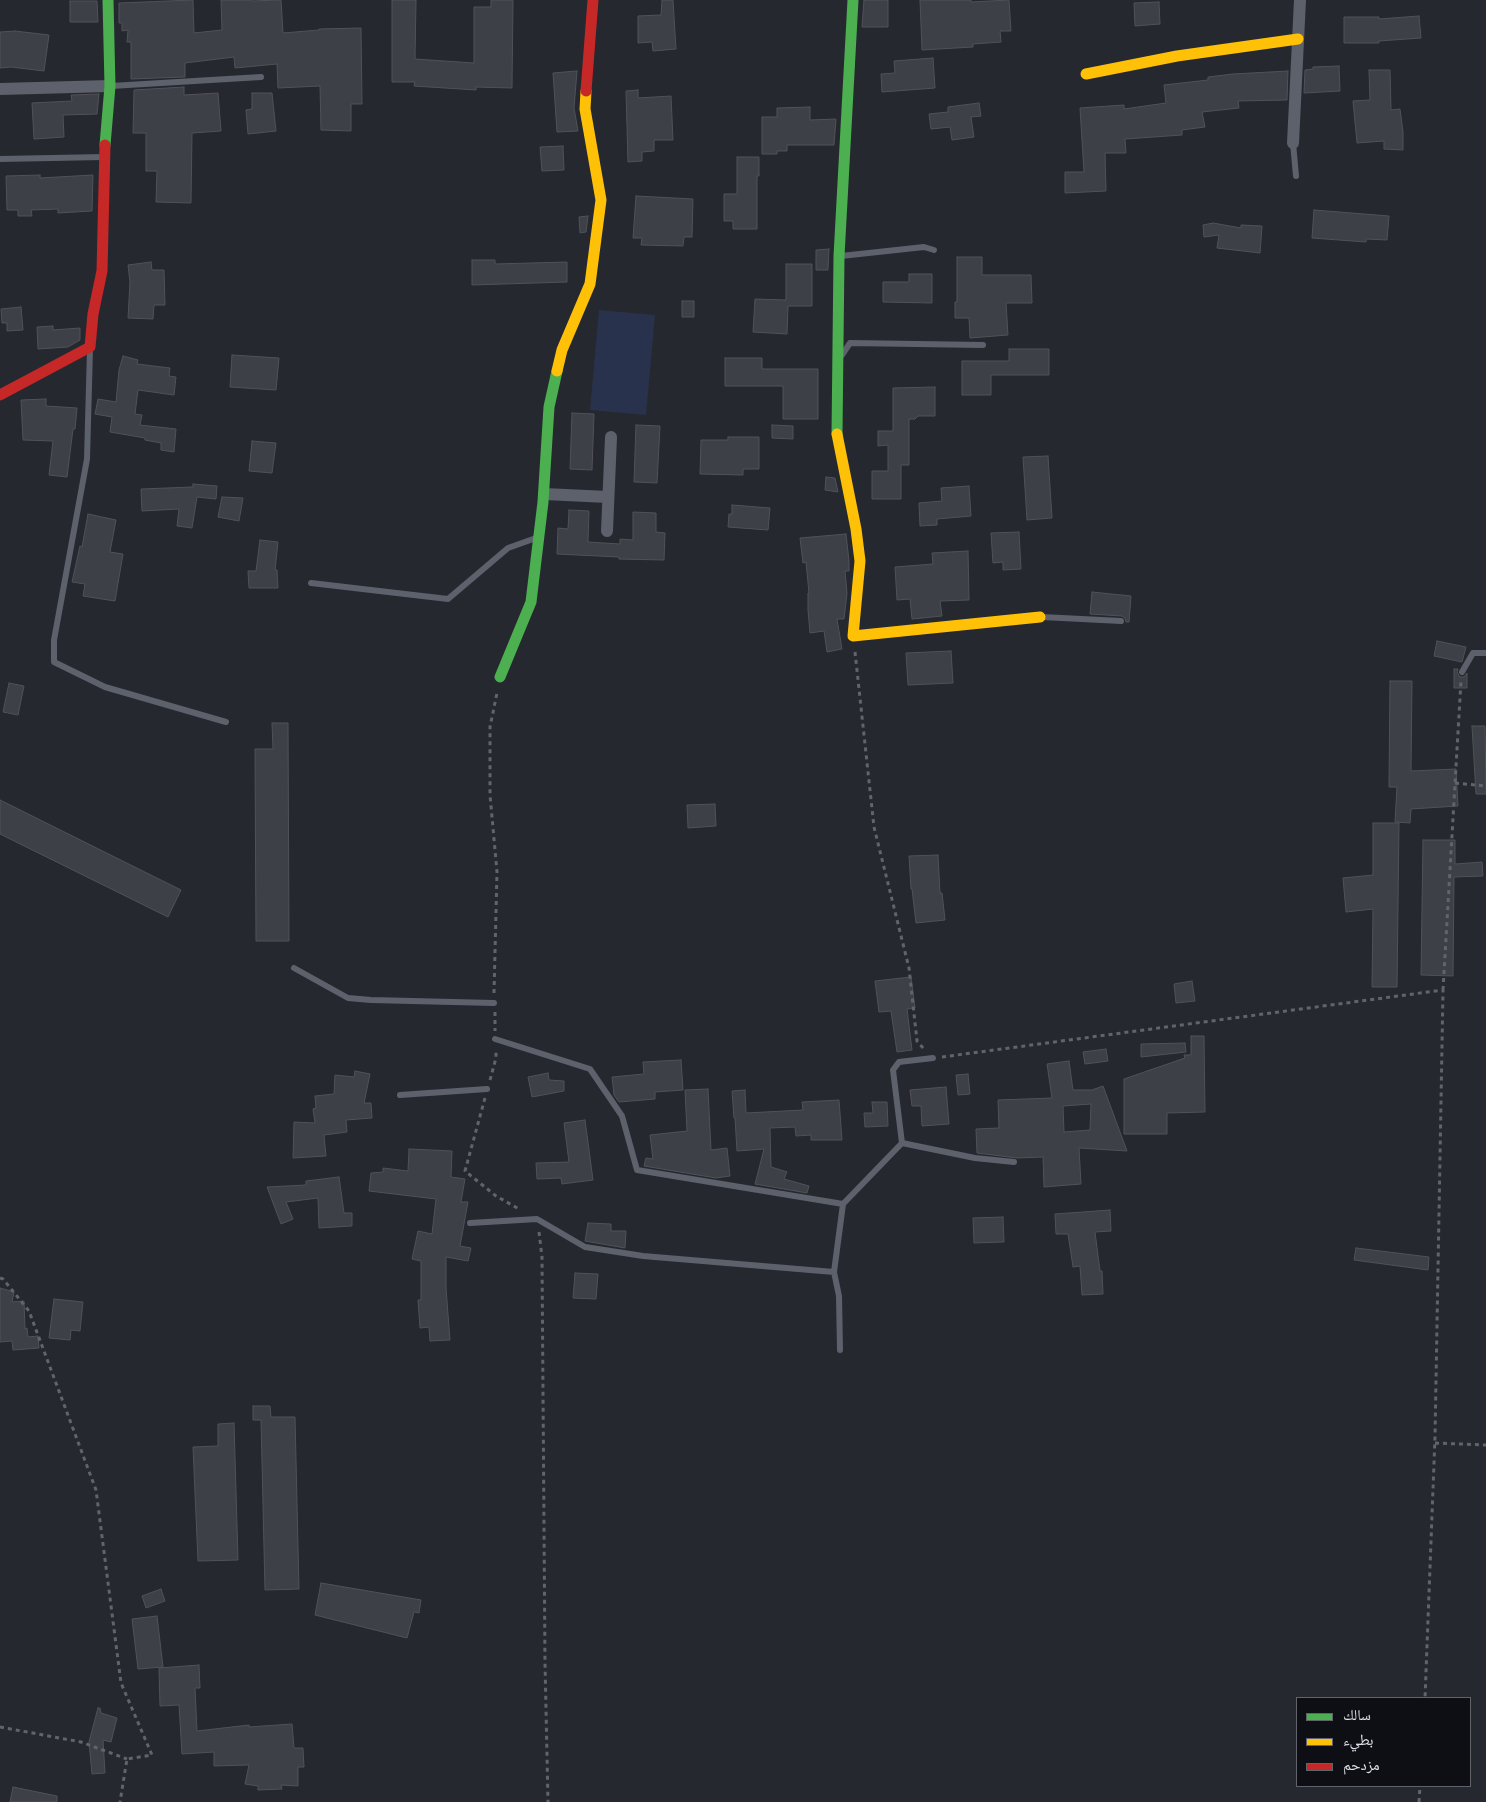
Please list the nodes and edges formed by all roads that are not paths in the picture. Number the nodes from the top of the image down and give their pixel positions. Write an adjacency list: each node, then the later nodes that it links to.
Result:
1 (108, 0): 8 (street)
2 (593, 0): 21 (street)
3 (853, 0): 15 (street)
4 (1300, 0): 5 (street)
5 (1298, 39): 6 (street); 10 (street)
6 (1086, 74)
7 (260, 77): 8 (lane)
8 (110, 86): 9 (street); 11 (street)
9 (0, 89)
10 (1293, 143): 13 (lane)
11 (104, 157): 12 (lane); 17 (street)
12 (0, 158)
13 (1296, 176)
14 (934, 250): 15 (lane)
15 (839, 256): 18 (street)
16 (983, 344): 18 (lane)
17 (90, 348): 19 (street); 31 (lane)
18 (838, 360): 26 (street)
19 (0, 395)
20 (610, 437): 22 (street)
21 (544, 494): 22 (street); 24 (street)
22 (608, 496): 23 (street)
23 (607, 531)
24 (539, 536): 25 (lane); 30 (street)
25 (311, 583)
26 (1040, 617): 27 (lane)
27 (1121, 621)
28 (1486, 652): 29 (lane)
29 (1462, 672)
30 (500, 678)
31 (226, 722)
32 (294, 968): 33 (lane)
33 (494, 1003)
34 (495, 1039): 40 (lane)
35 (933, 1058): 38 (lane)
36 (487, 1089): 37 (lane)
37 (400, 1095)
38 (902, 1143): 39 (lane); 40 (lane)
39 (1014, 1162)
40 (843, 1204): 42 (lane)
41 (470, 1223): 42 (lane)
42 (834, 1272): 43 (lane)
43 (840, 1350)

